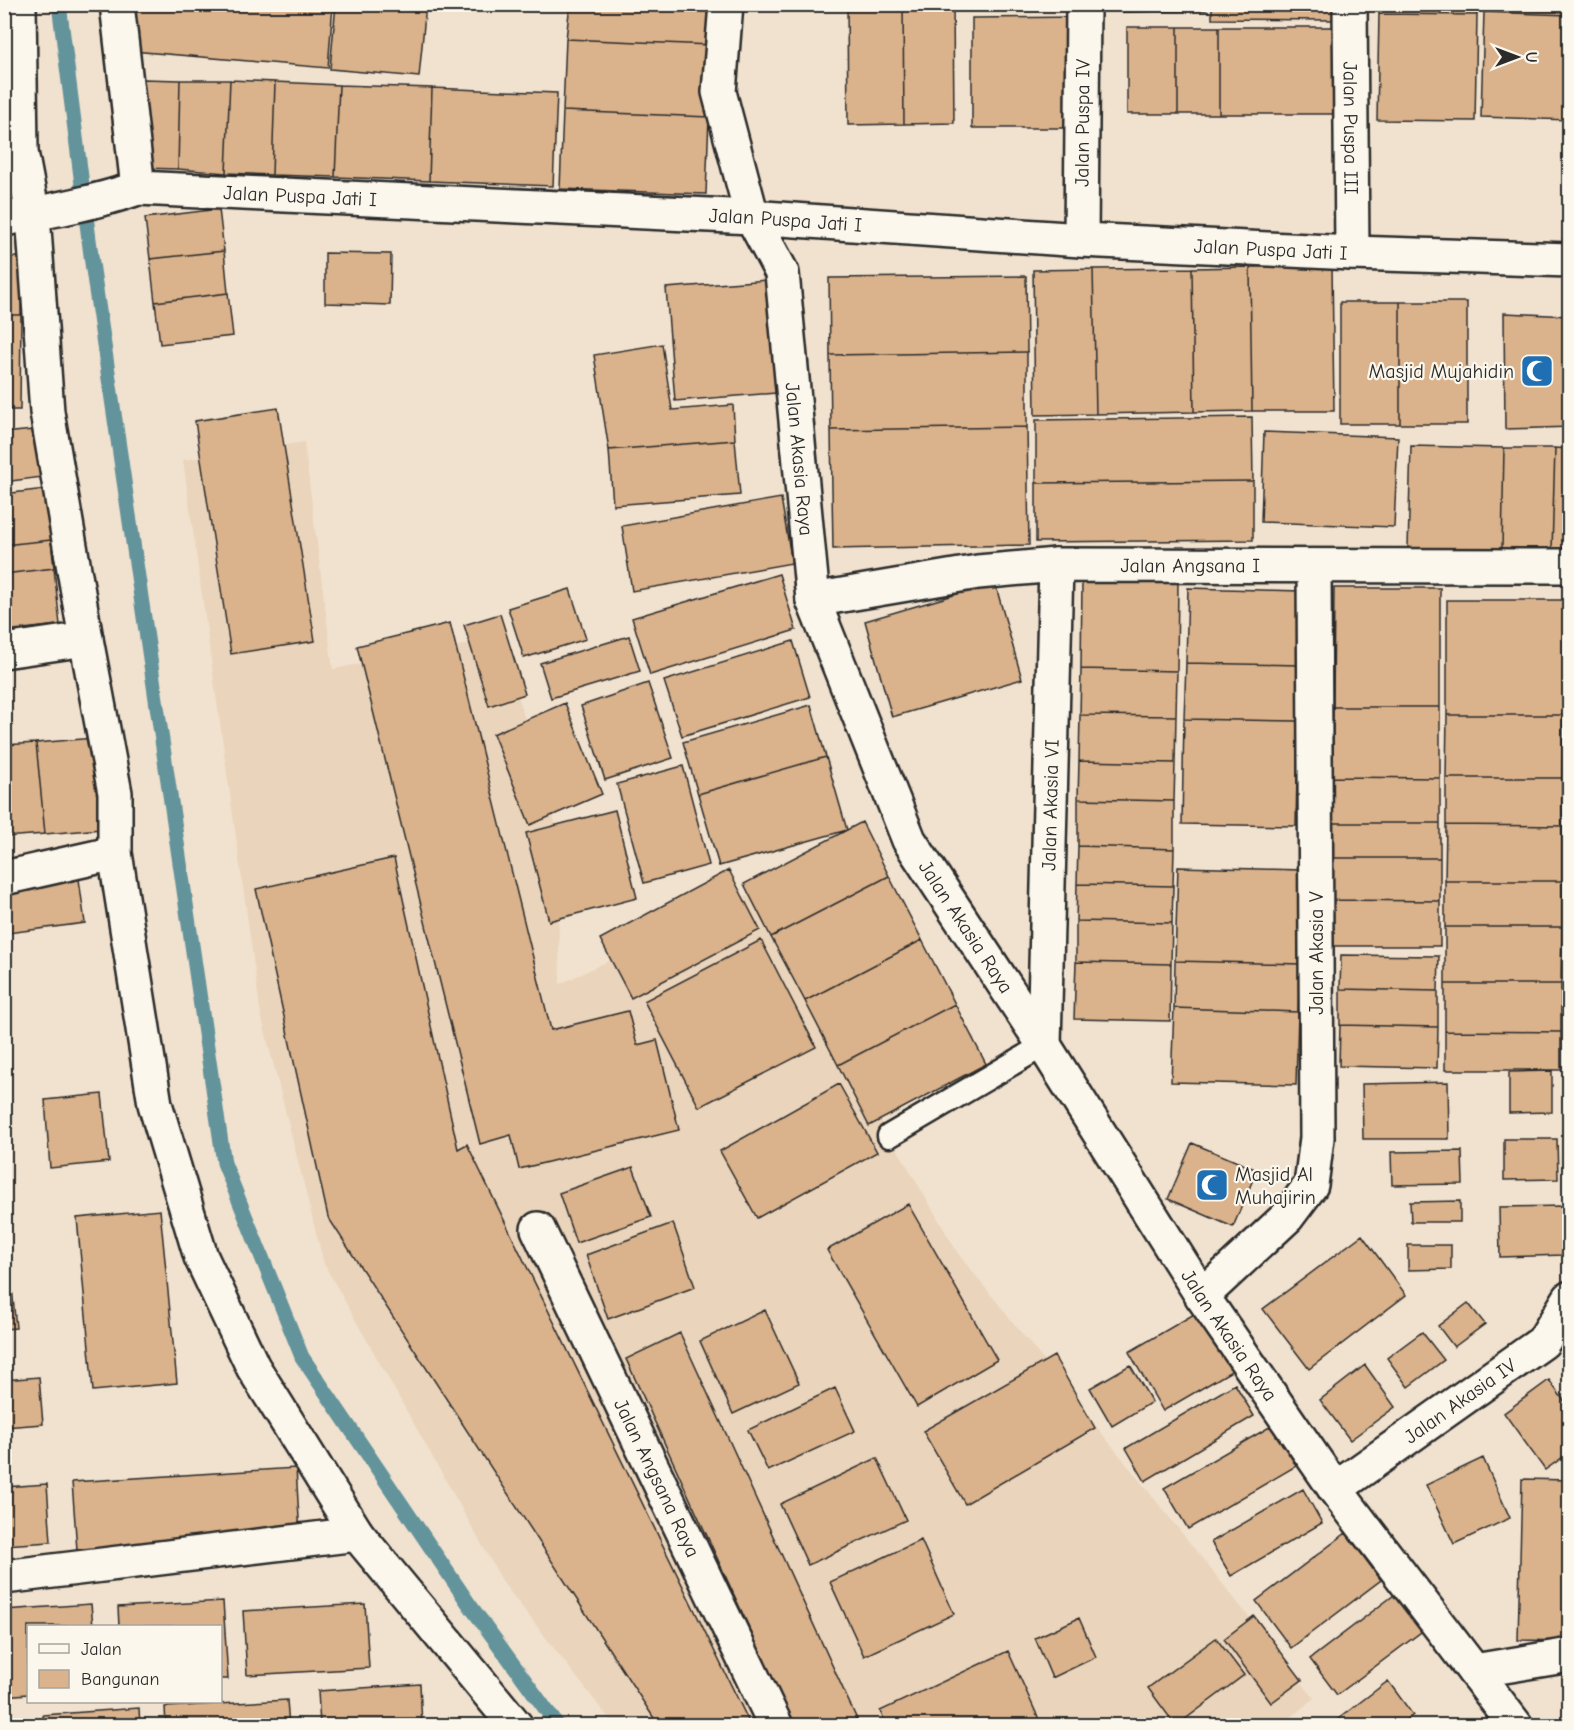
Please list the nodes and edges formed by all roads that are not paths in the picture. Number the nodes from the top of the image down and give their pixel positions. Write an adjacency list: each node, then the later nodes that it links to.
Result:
1 (19, 4): 7 (street)
2 (117, 4): 6 (street)
3 (726, 4): 8 (street, Jalan Akasia Raya)
4 (1083, 4): 9 (street, Jalan Puspa IV)
5 (1350, 4): 10 (street, Jalan Puspa III)
6 (126, 192): 7 (street, Jalan Puspa Jati I); 8 (street, Jalan Puspa Jati I)
7 (29, 215): 16 (street)
8 (752, 217): 9 (street, Jalan Puspa Jati I); 15 (street, Jalan Akasia Raya)
9 (1081, 240): 10 (street, Jalan Puspa Jati I)
10 (1352, 253): 11 (street, Jalan Puspa Jati I)
11 (1569, 260)
12 (1056, 565): 13 (street, Jalan Angsana I); 15 (street, Jalan Angsana I); 20 (street, Jalan Akasia VI)
13 (1314, 566): 14 (street, Jalan Angsana I); 23 (street, Jalan Akasia V)
14 (1569, 566)
15 (813, 600): 20 (street, Jalan Akasia Raya)
16 (86, 639): 17 (street); 18 (street)
17 (4, 651)
18 (115, 853): 19 (street); 26 (street)
19 (4, 878)
20 (1044, 1045): 21 (lane); 23 (street, Jalan Akasia Raya)
21 (890, 1136)
22 (538, 1229): 32 (street, Jalan Angsana Raya)
23 (1202, 1296): 25 (street, Jalan Akasia Raya)
24 (1569, 1298): 25 (street, Jalan Akasia IV)
25 (1335, 1489): 29 (street, Jalan Akasia Raya)
26 (357, 1534): 27 (street); 31 (street)
27 (4, 1577)
28 (1569, 1655): 29 (street)
29 (1474, 1671): 30 (street, Jalan Akasia Raya)
30 (1501, 1720)
31 (516, 1725)
32 (776, 1725)

